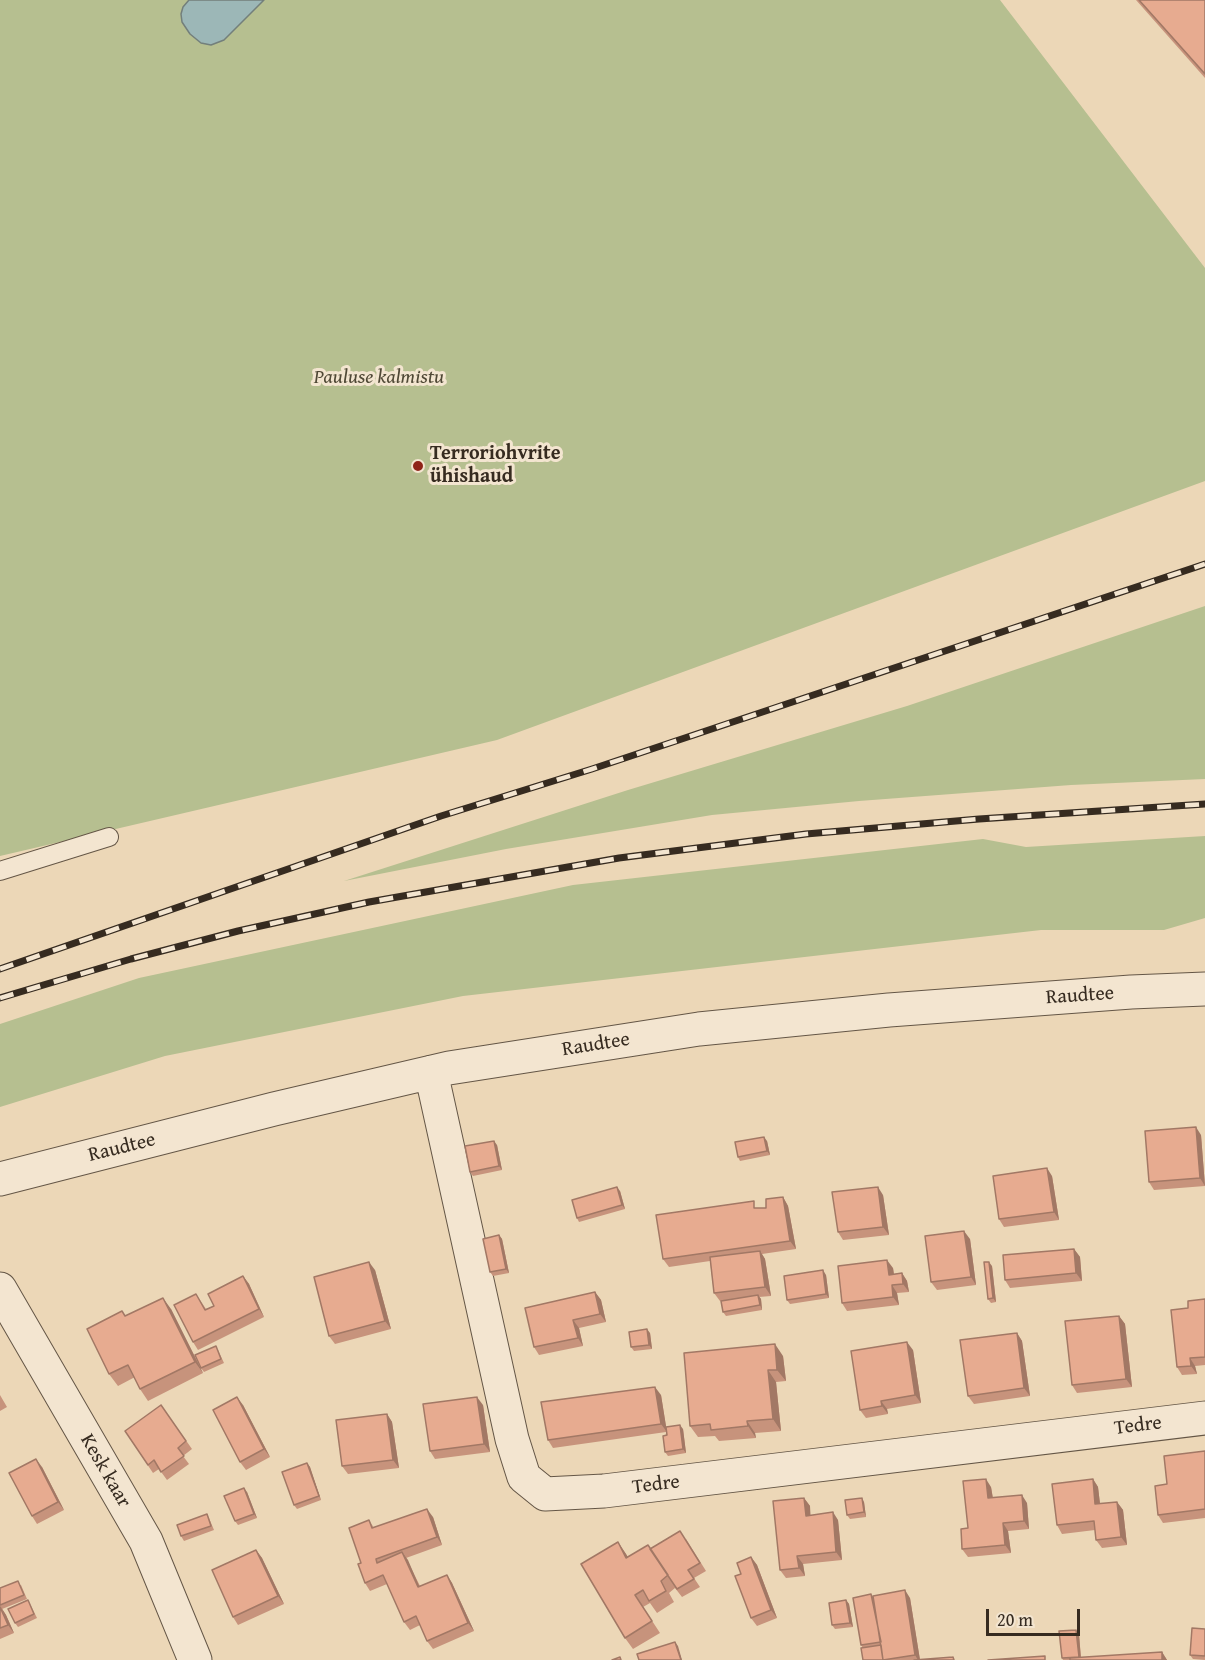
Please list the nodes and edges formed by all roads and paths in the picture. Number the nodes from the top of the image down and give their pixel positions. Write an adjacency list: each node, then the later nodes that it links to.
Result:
1 (109, 837): 2 (lane)
2 (0, 871)
3 (1205, 989): 4 (street, Raudtee)
4 (430, 1072): 5 (street, Raudtee); 7 (street, Tedre)
5 (0, 1179)
6 (0, 1289): 8 (street, Kesk kaar)
7 (1205, 1418)
8 (195, 1660)

